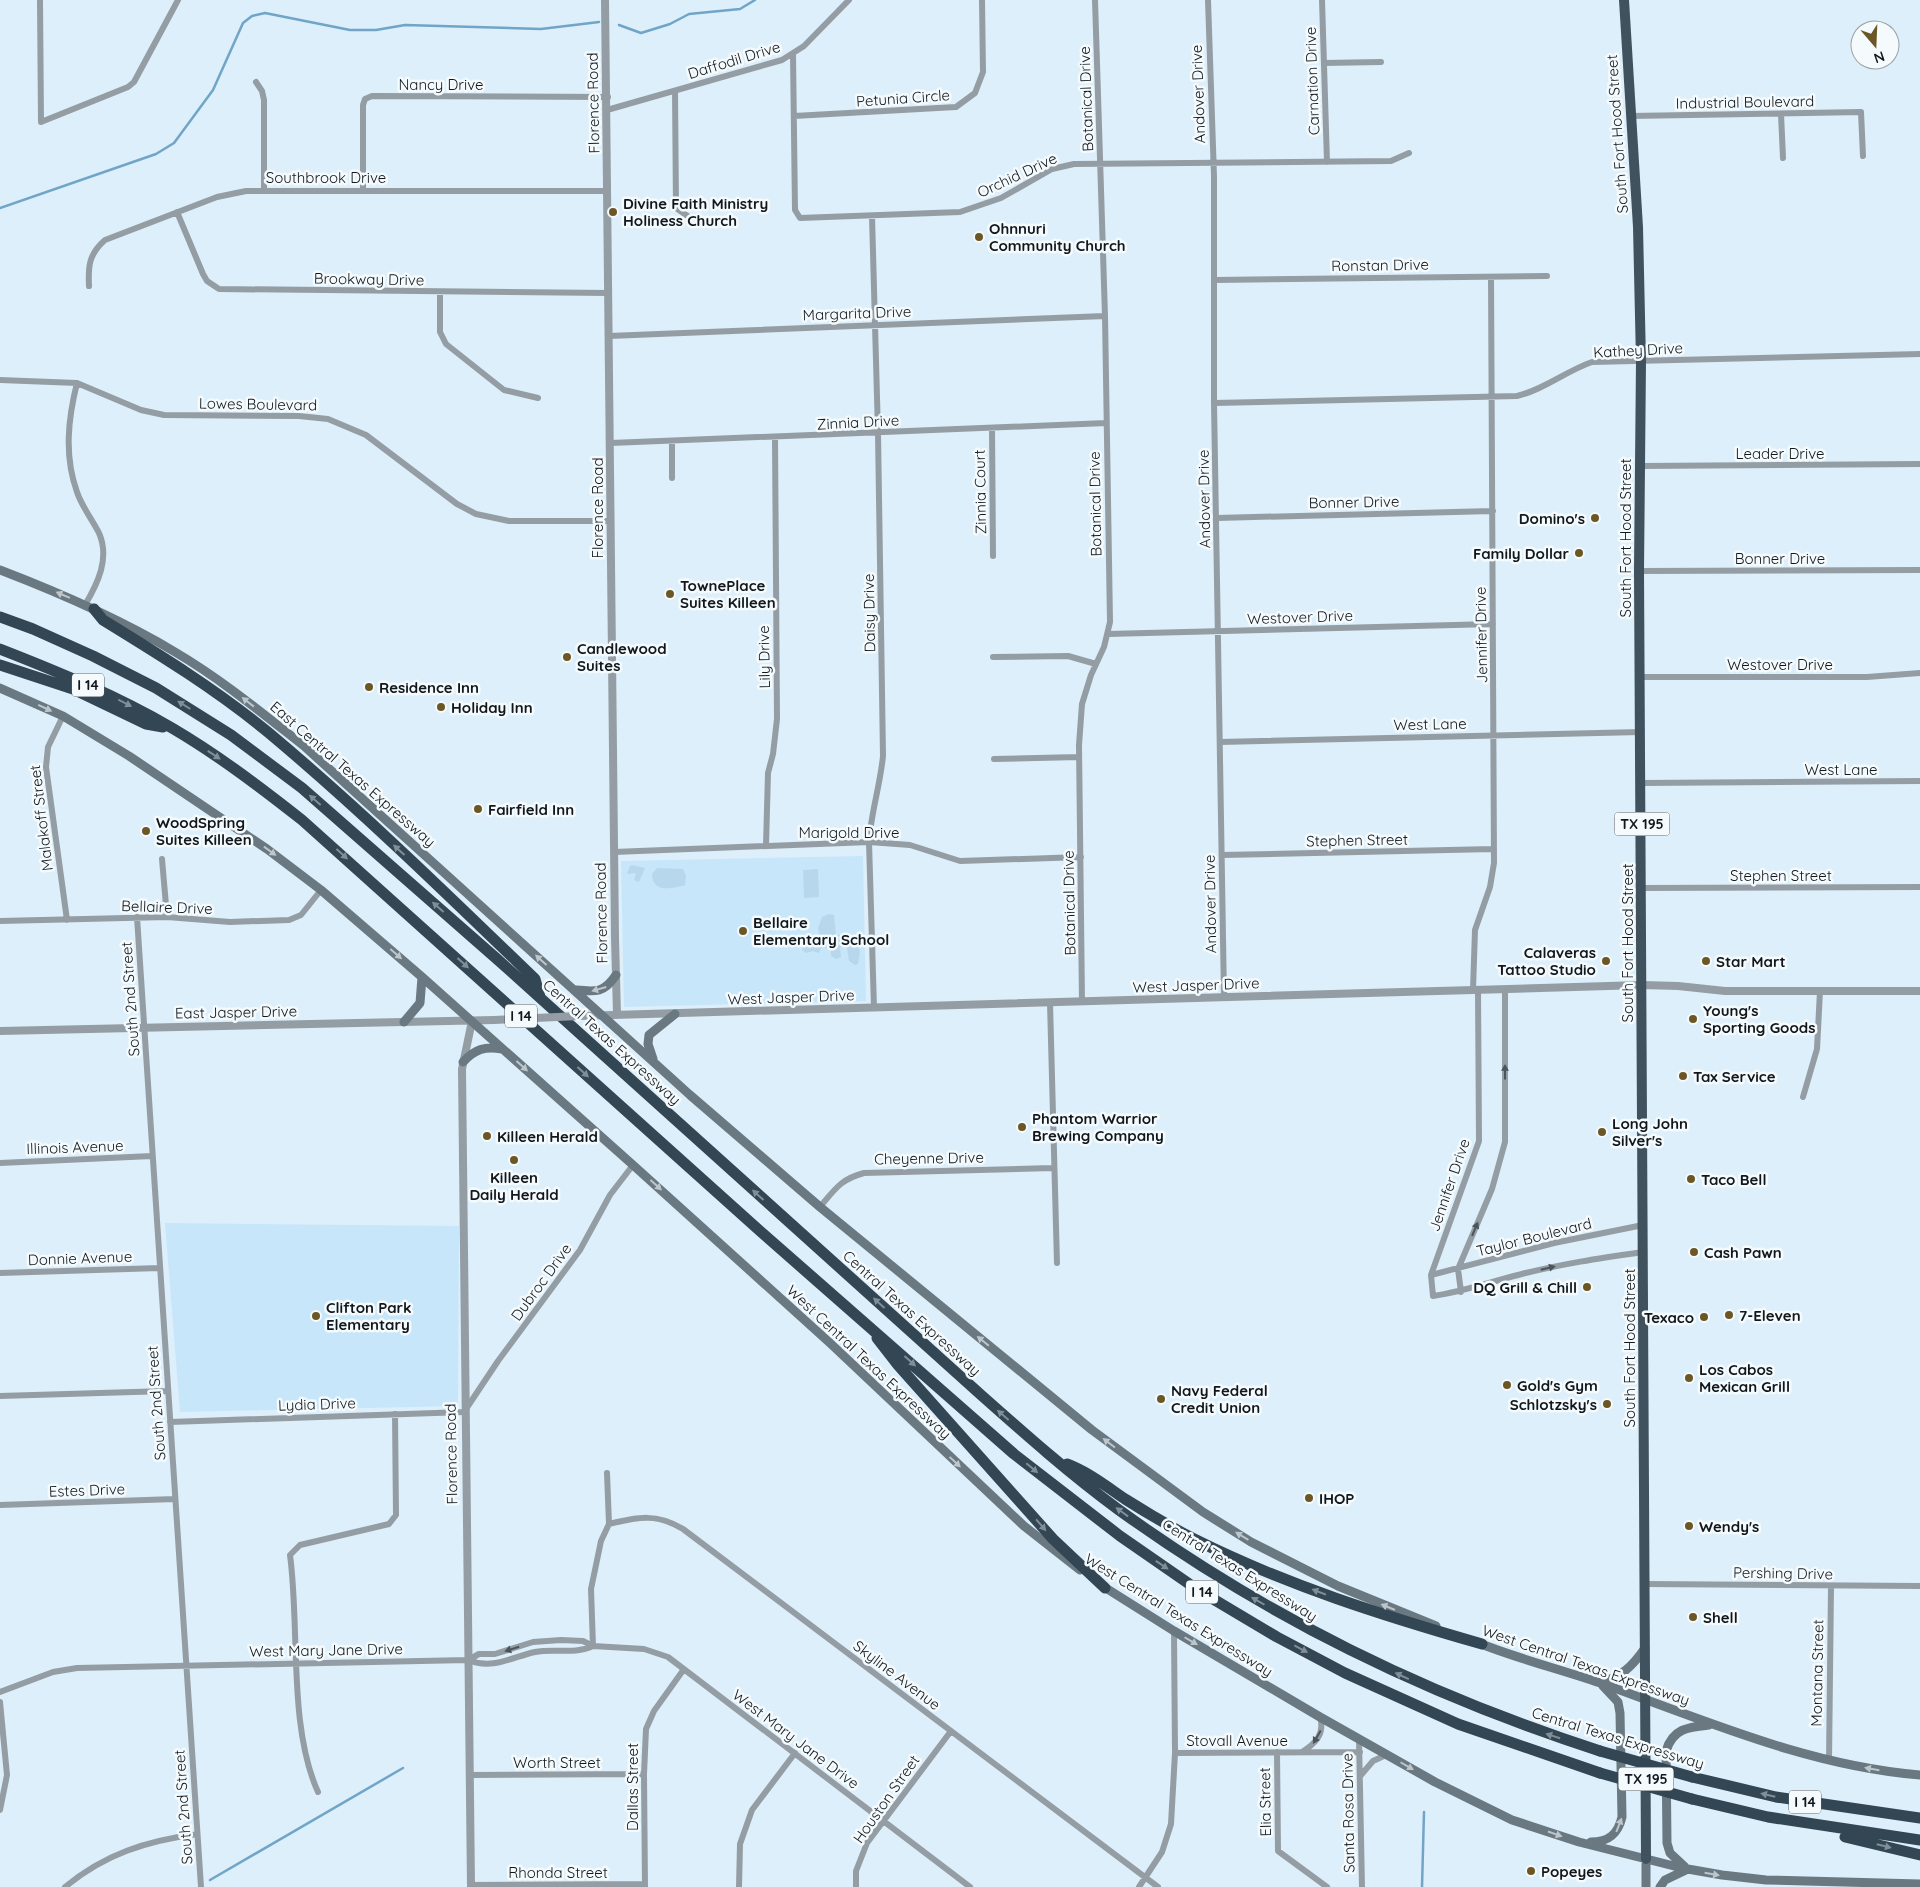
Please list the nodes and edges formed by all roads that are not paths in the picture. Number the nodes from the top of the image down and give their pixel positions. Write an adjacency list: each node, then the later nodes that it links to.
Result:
1 (40, 0): 2 (street)
2 (178, 0)
3 (605, 0): 15 (street, Florence Road)
4 (849, 0): 10 (street, Daffodil Drive)
5 (982, 0): 18 (street, Petunia Circle)
6 (1095, 0): 25 (street, Botanical Drive)
7 (1208, 0): 24 (street, Andover Drive)
8 (1322, 0): 12 (street, Carnation Drive)
9 (1624, 0): 19 (highway, South Fort Hood Street / TX 195)
10 (793, 54): 14 (street, Daffodil Drive); 18 (street, Orchid Drive)
11 (1381, 62): 12 (street)
12 (1324, 63): 23 (street, Carnation Drive)
13 (256, 82): 26 (street)
14 (675, 91): 16 (street, Daffodil Drive); 31 (street)
15 (608, 98): 16 (street, Florence Road); 27 (street, Nancy Drive)
16 (607, 110): 28 (street, Florence Road)
17 (1781, 114): 19 (street, Industrial Boulevard); 21 (street, Industrial Boulevard); 22 (street)
18 (794, 116): 30 (street, Orchid Drive)
19 (1630, 116): 42 (highway, South Fort Hood Street / TX 195)
20 (1409, 153): 23 (street, Orchid Drive)
21 (1863, 156)
22 (1783, 158)
23 (1327, 162): 24 (street, Orchid Drive)
24 (1213, 163): 25 (street, Orchid Drive); 34 (street, Andover Drive)
25 (1101, 165): 30 (street, Orchid Drive); 38 (street, Botanical Drive)
26 (264, 190): 27 (street, Southbrook Drive); 29 (street, Southbrook Drive)
27 (363, 190): 28 (street, Southbrook Drive)
28 (608, 192): 37 (street, Florence Road)
29 (177, 212): 35 (street, Southbrook Drive); 36 (street, Brookway Drive)
30 (872, 216): 39 (street, Daisy Drive)
31 (689, 217)
32 (1547, 276): 33 (street, Ronstan Drive)
33 (1491, 277): 34 (street, Ronstan Drive); 45 (street, Jennifer Drive)
34 (1214, 280): 47 (street, Andover Drive)
35 (89, 286)
36 (440, 292): 37 (street, Brookway Drive); 46 (street)
37 (609, 293): 40 (street, Florence Road)
38 (1105, 316): 39 (street, Margarita Drive); 48 (street, Botanical Drive)
39 (876, 325): 40 (street, Margarita Drive); 50 (street, Daisy Drive)
40 (609, 336): 53 (street, Florence Road)
41 (1920, 354): 42 (street, Kathey Drive)
42 (1641, 361): 45 (street, Kathey Drive); 55 (highway, South Fort Hood Street / TX 195)
43 (0, 380): 44 (street, Lowes Boulevard)
44 (77, 383): 59 (street, Lowes Boulevard); 64 (street)
45 (1491, 397): 47 (street, Kathey Drive); 57 (street, Jennifer Drive)
46 (538, 398)
47 (1214, 403): 58 (street, Andover Drive)
48 (1106, 423): 49 (street, Zinnia Drive); 68 (street, Botanical Drive)
49 (992, 428): 50 (street, Zinnia Drive); 60 (street, Zinnia Court)
50 (878, 433): 51 (street, Zinnia Drive); 85 (street, Daisy Drive)
51 (774, 438): 52 (street, Zinnia Drive); 86 (street, Lily Drive)
52 (672, 442): 53 (street, Zinnia Drive); 56 (street)
53 (611, 443): 59 (street, Florence Road)
54 (1920, 464): 55 (street, Leader Drive)
55 (1640, 466): 63 (highway, South Fort Hood Street / TX 195)
56 (672, 478)
57 (1492, 511): 58 (street, Bonner Drive); 66 (street, Jennifer Drive)
58 (1216, 518): 67 (street, Andover Drive)
59 (611, 521): 88 (street, Florence Road)
60 (993, 556)
61 (0, 570): 64 (main road, East Central Texas Expressway, one-way to 61)
62 (1920, 570): 63 (street, Bonner Drive)
63 (1639, 572): 74 (highway, South Fort Hood Street / TX 195)
64 (89, 607): 102 (main road, East Central Texas Expressway, one-way to 64); 107 (highway, one-way to 64)
65 (0, 617): 107 (highway, Central Texas Expressway / I 14, one-way to 65)
66 (1493, 624): 67 (street, Westover Drive); 79 (street, Jennifer Drive)
67 (1218, 632): 68 (street, Westover Drive); 80 (street, Andover Drive)
68 (1108, 634): 71 (street, Botanical Drive)
69 (0, 649): 77 (highway, I 14, one-way to 77)
70 (993, 657): 71 (street)
71 (1096, 664): 81 (street, Botanical Drive)
72 (0, 665): 77 (highway)
73 (1920, 673): 74 (street, Westover Drive)
74 (1641, 677): 78 (highway, South Fort Hood Street / TX 195)
75 (0, 688): 76 (main road, one-way to 76)
76 (63, 716): 94 (main road, one-way to 94); 97 (street, Malakoff Street)
77 (172, 728): 136 (highway, I 14, one-way to 136)
78 (1641, 732): 79 (street, West Lane); 84 (highway, South Fort Hood Street / TX 195)
79 (1495, 735): 80 (street, West Lane); 87 (street, Jennifer Drive)
80 (1220, 742): 89 (street, Andover Drive)
81 (1079, 757): 82 (street); 90 (street, Botanical Drive)
82 (994, 759)
83 (1920, 781): 84 (street, West Lane)
84 (1642, 783): 93 (highway, South Fort Hood Street / TX 195)
85 (869, 842): 86 (street, Marigold Drive); 90 (street, Marigold Drive); 111 (street, Daisy Drive)
86 (766, 845): 88 (street, Marigold Drive)
87 (1493, 850): 89 (street, Stephen Street); 103 (street, Jennifer Drive)
88 (614, 852): 99 (street, Florence Road)
89 (1222, 855): 108 (street, Andover Drive)
90 (1080, 857): 109 (street, Botanical Drive)
91 (162, 859): 96 (street)
92 (1920, 887): 93 (street, Stephen Street)
93 (1642, 888): 101 (highway, South Fort Hood Street / TX 195)
94 (321, 890): 96 (street, Bellaire Drive); 100 (main road, one-way to 100)
95 (137, 917): 96 (street, Bellaire Drive); 97 (street, Bellaire Drive); 117 (street, South 2nd Street)
96 (167, 917)
97 (67, 920): 98 (street, Bellaire Drive)
98 (0, 921)
99 (616, 975): 102 (main road, one-way to 102); 113 (street, Florence Road)
100 (422, 977): 115 (main road); 116 (main road)
101 (1642, 986): 104 (street, West Jasper Drive); 105 (street, West Jasper Drive); 128 (highway, South Fort Hood Street / TX 195)
102 (576, 990): 114 (main road, East Central Texas Expressway)
103 (1475, 990): 104 (street, West Jasper Drive); 108 (street, West Jasper Drive); 134 (street, Jennifer Drive)
104 (1505, 990): 132 (street, one-way to 104)
105 (1820, 991): 106 (street, West Jasper Drive); 122 (street)
106 (1920, 991)
107 (540, 997): 142 (highway, Central Texas Expressway / I 14, one-way to 107)
108 (1224, 998): 109 (street, West Jasper Drive)
109 (1082, 1002): 110 (street, West Jasper Drive)
110 (1050, 1003): 111 (street, West Jasper Drive); 126 (street)
111 (874, 1008): 112 (street, West Jasper Drive)
112 (675, 1014): 113 (street, West Jasper Drive); 120 (main road)
113 (617, 1015): 114 (street, West Jasper Drive)
114 (604, 1016): 115 (street, West Jasper Drive, bridge); 120 (main road, West Central Texas Expressway)
115 (472, 1021): 116 (street, East Jasper Drive); 119 (main road, West Central Texas Expressway); 121 (street, Florence Road)
116 (404, 1022): 117 (street, East Jasper Drive)
117 (144, 1028): 118 (street, East Jasper Drive); 123 (street, South 2nd Street)
118 (0, 1032)
119 (503, 1049): 121 (main road); 125 (main road, West Central Texas Expressway, one-way to 125)
120 (654, 1061): 127 (main road, West Central Texas Expressway)
121 (463, 1062): 139 (street, Florence Road)
122 (1802, 1097)
123 (152, 1156): 124 (street, Illinois Avenue); 131 (street, South 2nd Street)
124 (0, 1163)
125 (634, 1165): 139 (street, Dubroc Drive); 150 (main road, West Central Texas Expressway, one-way to 150)
126 (1053, 1168): 127 (street, Cheyenne Drive); 130 (street)
127 (820, 1207): 153 (main road, West Central Texas Expressway, one-way to 127)
128 (1643, 1225): 129 (highway, South Fort Hood Street / TX 195); 132 (street, Taylor Boulevard)
129 (1643, 1252): 135 (street, one-way to 129); 147 (highway, South Fort Hood Street / TX 195)
130 (1057, 1263)
131 (160, 1268): 133 (street, Donnie Avenue); 137 (street, South 2nd Street)
132 (1458, 1269): 134 (street, Taylor Boulevard); 135 (street)
133 (0, 1273)
134 (1431, 1275): 135 (street, Jennifer Drive)
135 (1461, 1292)
136 (860, 1317): 150 (highway, one-way to 150); 182 (highway, I 14, one-way to 182, bridge)
137 (167, 1391): 138 (street); 141 (street, South 2nd Street)
138 (0, 1396)
139 (464, 1412): 140 (street, Lydia Drive); 157 (street, Florence Road)
140 (395, 1414): 141 (street, Lydia Drive); 158 (street)
141 (170, 1422): 144 (street, South 2nd Street)
142 (1053, 1458): 153 (highway, one-way to 142); 183 (highway, Central Texas Expressway / I 14, one-way to 142, bridge)
143 (607, 1473): 146 (street)
144 (175, 1500): 145 (street, Estes Drive); 159 (street, South 2nd Street)
145 (0, 1505)
146 (609, 1524): 154 (street); 167 (street, Skyline Avenue)
147 (1645, 1584): 148 (street, Pershing Drive); 155 (highway, South Fort Hood Street / TX 195)
148 (1832, 1586): 149 (street, Pershing Drive); 175 (street, Montana Street)
149 (1920, 1586)
150 (1105, 1588): 151 (main road, West Central Texas Expressway)
151 (1174, 1631): 165 (main road, West Central Texas Expressway, one-way to 165); 173 (street, Stovall Avenue)
152 (533, 1642): 154 (street, West Mary Jane Drive); 156 (street); 157 (street, West Mary Jane Drive, one-way to 157)
153 (1482, 1644): 161 (main road, West Central Texas Expressway)
154 (592, 1646): 156 (street, West Mary Jane Drive); 160 (street, West Mary Jane Drive)
155 (1645, 1648): 161 (main road); 163 (highway, South Fort Hood Street / TX 195)
156 (535, 1652): 157 (street, West Mary Jane Drive)
157 (468, 1660): 158 (street, West Mary Jane Drive); 177 (street, Florence Road)
158 (297, 1663): 159 (street, West Mary Jane Drive); 180 (street)
159 (185, 1666): 162 (street, West Mary Jane Drive); 185 (street, South 2nd Street)
160 (684, 1669): 172 (street, West Mary Jane Drive); 176 (street, Dallas Street)
161 (1600, 1683): 163 (main road, West Central Texas Expressway); 187 (main road, one-way to 161)
162 (0, 1692)
163 (1646, 1699): 166 (main road, West Central Texas Expressway); 189 (highway, South Fort Hood Street / TX 195)
164 (0, 1702): 181 (street)
165 (1320, 1717): 168 (main road, West Central Texas Expressway); 170 (street, one-way to 170)
166 (1712, 1724): 175 (main road, West Central Texas Expressway); 190 (main road)
167 (951, 1731): 184 (street, Houston Street); 191 (street, Skyline Avenue)
168 (1359, 1739): 171 (street, Santa Rosa Drive); 174 (main road, West Central Texas Expressway)
169 (1277, 1752): 170 (street, Stovall Avenue); 173 (street, Stovall Avenue); 202 (street, Elia Street)
170 (1302, 1752): 171 (street, Stovall Avenue)
171 (1360, 1752): 178 (street, Santa Rosa Drive)
172 (795, 1753): 184 (street, West Mary Jane Drive); 197 (street)
173 (1175, 1753): 191 (street)
174 (1386, 1755): 178 (street); 187 (main road, West Central Texas Expressway, one-way to 187)
175 (1829, 1760): 179 (main road, West Central Texas Expressway, one-way to 175)
176 (644, 1774): 177 (street, Worth Street); 193 (street, Dallas Street)
177 (470, 1775): 194 (street, Florence Road)
178 (1361, 1775): 203 (street, Santa Rosa Drive)
179 (1920, 1775)
180 (318, 1792)
181 (0, 1810)
182 (1768, 1818): 186 (highway, I 14); 188 (highway, one-way to 188)
183 (1920, 1818)
184 (883, 1820): 198 (street, Houston Street); 199 (street, West Mary Jane Drive)
185 (197, 1834): 195 (street); 196 (street, South 2nd Street)
186 (1920, 1840)
187 (1579, 1842): 189 (main road, West Central Texas Expressway)
188 (1920, 1855)
189 (1646, 1859): 190 (main road, West Central Texas Expressway); 204 (main road, South Fort Hood Street / TX 195)
190 (1688, 1869): 192 (main road, West Central Texas Expressway, one-way to 192); 205 (main road)
191 (1146, 1879): 200 (street); 201 (street, Skyline Avenue)
192 (1920, 1884)
193 (645, 1885): 194 (street, Rhonda Street)
194 (471, 1886)
195 (65, 1887)
196 (201, 1887)
197 (739, 1887)
198 (856, 1887)
199 (970, 1887)
200 (1139, 1887)
201 (1158, 1887)
202 (1327, 1887)
203 (1362, 1887)
204 (1646, 1887)
205 (1660, 1887)

